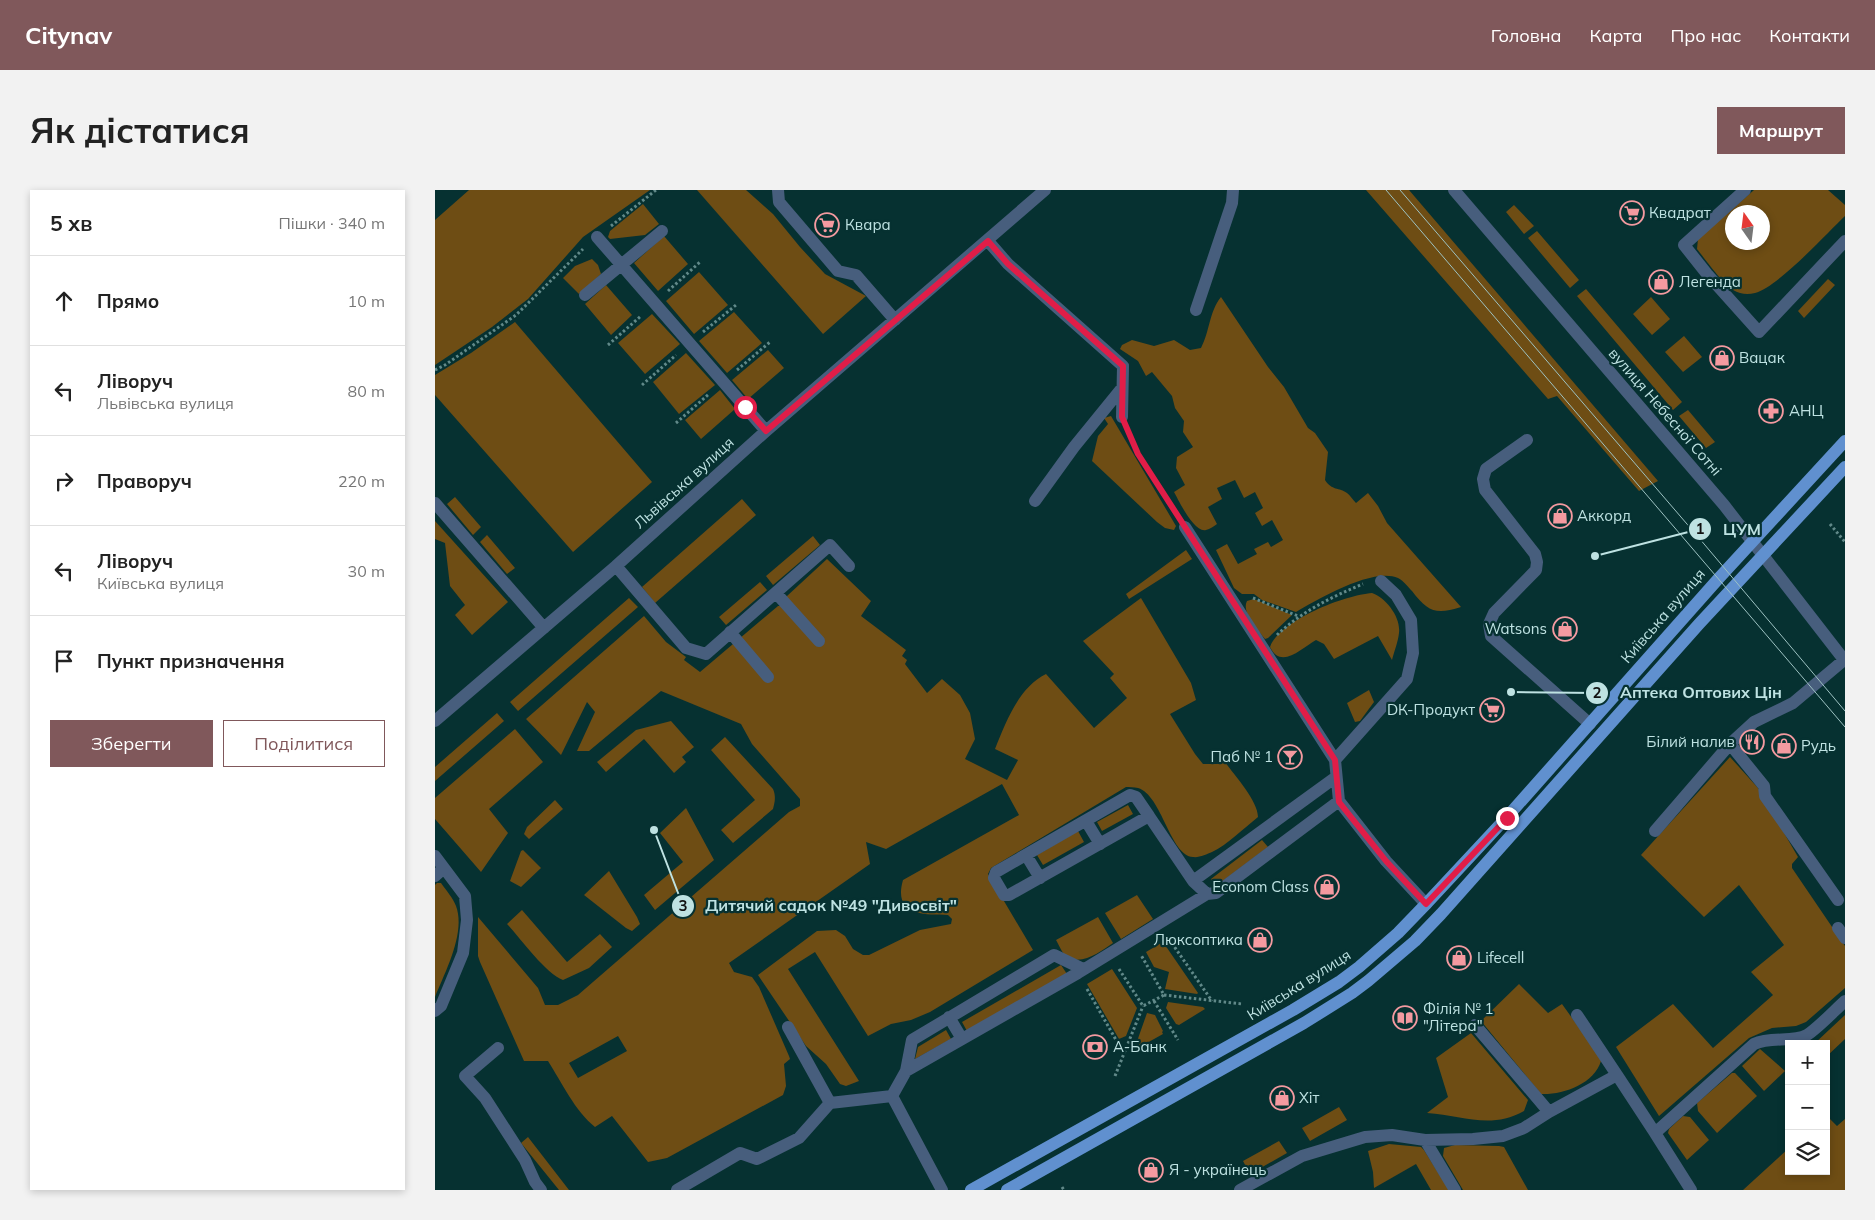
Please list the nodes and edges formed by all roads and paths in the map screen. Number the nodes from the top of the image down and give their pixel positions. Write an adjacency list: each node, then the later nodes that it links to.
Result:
1 (657, 190): 8 (path)
2 (778, 190): 14 (street)
3 (1045, 190): 9 (street, Львівська вулиця)
4 (1233, 190): 13 (street)
5 (1454, 190): 26 (street, вулиця Небесної Сотні)
6 (1745, 190): 10 (street)
7 (662, 231): 11 (street)
8 (597, 237): 11 (street); 15 (path)
9 (988, 241): 14 (street, Львівська вулиця); 16 (street)
10 (1845, 241)
11 (621, 264): 12 (street); 18 (street)
12 (585, 295)
13 (1196, 310)
14 (895, 320): 18 (street, Львівська вулиця)
15 (435, 370)
16 (1121, 388): 17 (street); 22 (street)
17 (1122, 417): 25 (path)
18 (766, 431): 29 (street, Львівська вулиця)
19 (1527, 440): 42 (street)
20 (1845, 441): 26 (main road, Київська вулиця)
21 (1845, 467): 28 (main road)
22 (1035, 501)
23 (435, 503): 35 (street)
24 (1830, 524): 27 (path)
25 (1185, 527): 33 (street)
26 (1753, 542): 28 (street, вулиця Небесної Сотні); 42 (main road, Київська вулиця)
27 (1845, 542)
28 (1763, 556): 39 (street, вулиця Небесної Сотні); 90 (main road)
29 (616, 566): 35 (street, Львівська вулиця); 36 (street)
30 (849, 566): 32 (street)
31 (1381, 581): 34 (path); 44 (street)
32 (776, 593): 36 (street); 37 (street)
33 (1232, 601): 34 (path); 38 (street)
34 (1298, 616): 38 (path)
35 (544, 628): 41 (street, Львівська вулиця)
36 (730, 632): 40 (street)
37 (819, 641)
38 (1263, 649): 44 (street)
39 (1844, 660): 43 (street)
40 (768, 677)
41 (435, 721)
42 (1590, 724): 58 (main road, Київська вулиця)
43 (1729, 744): 49 (street); 57 (street)
44 (1335, 760): 45 (street)
45 (1336, 777): 46 (street); 55 (street)
46 (1339, 802): 56 (street); 58 (street)
47 (1149, 816): 48 (street); 50 (street); 55 (street)
48 (1086, 821): 50 (street); 51 (street)
49 (1655, 831)
50 (1100, 844): 54 (street)
51 (1026, 855): 54 (street); 54 (street)
52 (435, 856): 53 (street)
53 (440, 872): 69 (street)
54 (1040, 878)
55 (1193, 881): 56 (street)
56 (1207, 894): 59 (street)
57 (1839, 900)
58 (1426, 904): 89 (main road, Київська вулиця)
59 (1159, 924): 60 (street); 65 (path)
60 (1132, 940): 61 (street); 63 (path)
61 (1109, 954): 62 (street); 68 (path)
62 (1081, 971): 71 (street); 74 (street); 77 (path)
63 (1164, 995): 64 (path); 65 (path)
64 (1153, 1001): 68 (path); 75 (path)
65 (1212, 1001): 67 (path)
66 (1845, 1001): 84 (street)
67 (1242, 1004)
68 (1143, 1006): 77 (path)
69 (435, 1011)
70 (1577, 1016): 79 (street)
71 (949, 1017): 74 (street); 78 (street)
72 (1475, 1025): 83 (street)
73 (788, 1027): 82 (street)
74 (962, 1039): 78 (street)
75 (1178, 1040)
76 (498, 1048): 86 (street)
77 (1124, 1054): 80 (path)
78 (906, 1071): 81 (street)
79 (1617, 1075): 83 (street); 84 (street)
80 (1115, 1076)
81 (892, 1096): 82 (street); 88 (street)
82 (830, 1103): 87 (street)
83 (1549, 1112): 85 (street)
84 (1655, 1133): 93 (street)
85 (1425, 1140): 91 (street); 92 (street)
86 (541, 1190)
87 (677, 1190)
88 (942, 1190)
89 (971, 1190)
90 (1008, 1190)
91 (1240, 1190)
92 (1455, 1190)
93 (1691, 1190)

